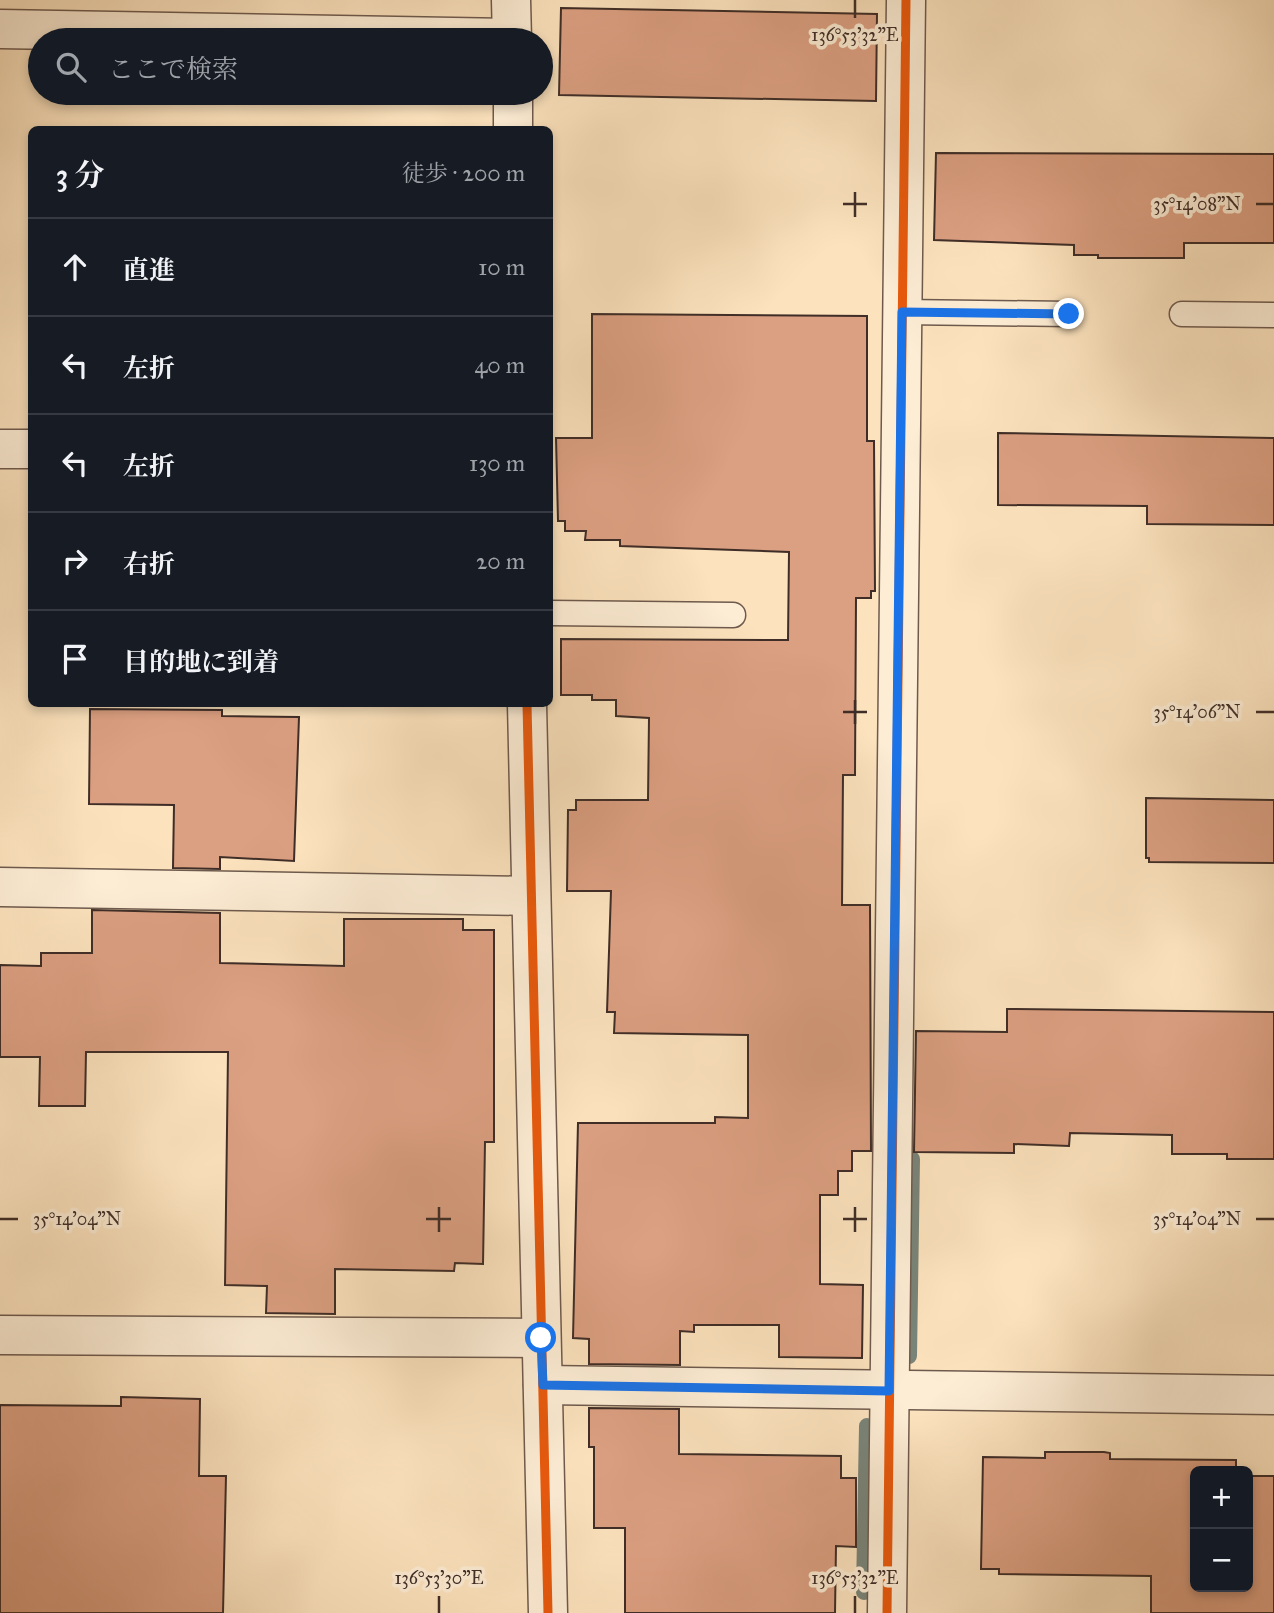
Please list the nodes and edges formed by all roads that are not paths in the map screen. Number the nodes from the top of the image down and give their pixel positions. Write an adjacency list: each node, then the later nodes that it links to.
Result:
1 (511, 0): 3 (street)
2 (906, 0): 8 (street)
3 (512, 28)
4 (0, 29): 5 (street)
5 (28, 30)
6 (513, 105): 7 (street)
7 (513, 126)
8 (902, 312): 9 (lane); 22 (street)
9 (1069, 314)
10 (1182, 314): 11 (lane)
11 (1274, 316)
12 (0, 449): 13 (street)
13 (28, 449)
14 (553, 613): 15 (lane)
15 (733, 615)
16 (527, 707): 18 (street)
17 (0, 887): 18 (street)
18 (531, 896): 20 (street)
19 (0, 1335): 20 (street)
20 (541, 1338): 21 (street)
21 (543, 1385): 22 (street); 24 (street)
22 (889, 1391): 23 (street); 25 (street)
23 (1274, 1395)
24 (548, 1613)
25 (887, 1613)

